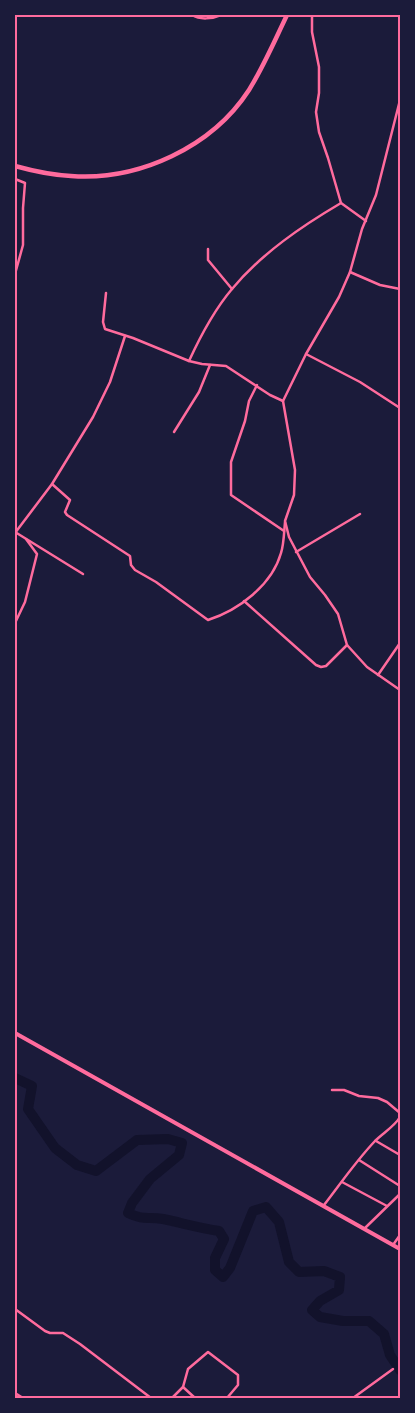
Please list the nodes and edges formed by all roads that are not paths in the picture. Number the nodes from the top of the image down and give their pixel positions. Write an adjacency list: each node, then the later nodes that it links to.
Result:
1 (192, 15): 2 (street)
2 (221, 15)
3 (287, 15): 7 (highway)
4 (312, 15): 9 (street)
5 (400, 100): 6 (street)
6 (399, 106): 10 (street)
7 (15, 166)
8 (15, 179): 12 (street)
9 (340, 203): 10 (street); 15 (street)
10 (366, 221): 13 (street)
11 (208, 249): 15 (street)
12 (17, 257): 14 (street)
13 (350, 272): 16 (street); 19 (street)
14 (15, 274)
15 (232, 289): 20 (street)
16 (400, 290)
17 (106, 293): 18 (street)
18 (125, 336): 20 (street); 26 (street)
19 (306, 354): 23 (street); 24 (street)
20 (189, 361): 21 (street)
21 (210, 365): 22 (street); 25 (street)
22 (257, 386): 23 (street); 29 (street)
23 (283, 401): 28 (street)
24 (400, 408)
25 (174, 432)
26 (52, 484): 30 (street); 34 (street)
27 (360, 514): 32 (street)
28 (285, 520): 29 (street); 32 (street)
29 (284, 531): 34 (street)
30 (15, 532): 31 (street)
31 (26, 539): 33 (street); 35 (street)
32 (296, 552): 37 (street)
33 (83, 574)
34 (244, 601): 37 (street)
35 (15, 623)
36 (400, 643): 38 (street)
37 (347, 645): 38 (street)
38 (378, 674): 39 (street)
39 (400, 690)
40 (15, 1033): 50 (main road)
41 (332, 1090): 42 (street)
42 (400, 1113)
43 (400, 1117): 44 (street)
44 (375, 1140): 45 (street); 46 (street)
45 (400, 1156)
46 (358, 1160): 47 (street); 48 (street)
47 (342, 1182): 50 (street); 51 (street)
48 (400, 1186)
49 (400, 1194): 51 (street)
50 (324, 1205): 52 (main road)
51 (387, 1206): 52 (street)
52 (365, 1228): 54 (main road)
53 (400, 1235): 54 (street)
54 (393, 1245): 55 (main road)
55 (400, 1249)
56 (15, 1308): 61 (street)
57 (394, 1369): 65 (street)
58 (182, 1387): 62 (street); 63 (street); 64 (street)
59 (15, 1393): 60 (street)
60 (23, 1398)
61 (151, 1398)
62 (172, 1398)
63 (195, 1398)
64 (227, 1398)
65 (353, 1398)

